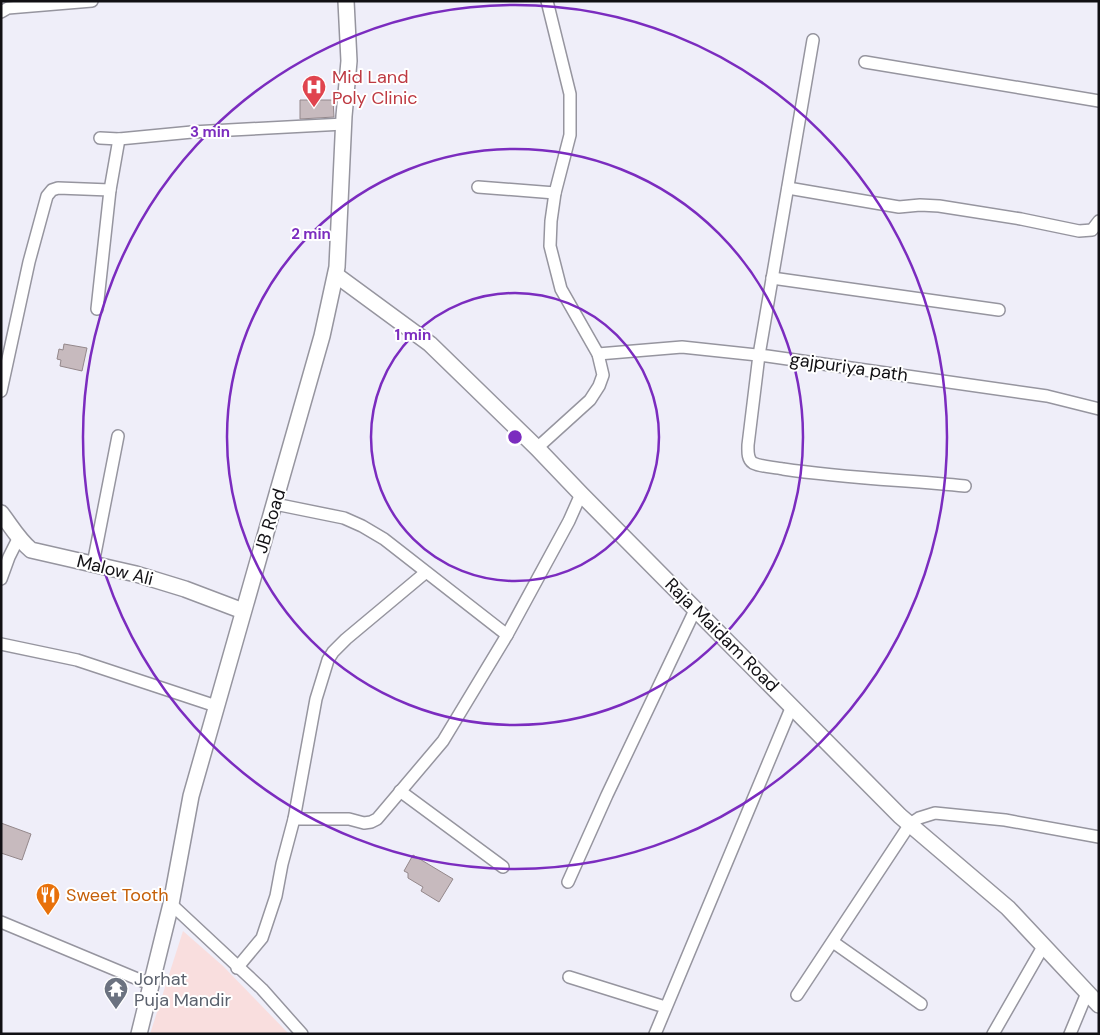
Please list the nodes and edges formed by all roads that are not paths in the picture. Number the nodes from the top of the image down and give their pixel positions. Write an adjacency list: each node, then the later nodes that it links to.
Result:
1 (92, 1): 4 (street)
2 (346, 1): 8 (street, JB Road)
3 (547, 1): 14 (street)
4 (6, 7)
5 (814, 40): 12 (street)
6 (865, 62): 7 (street)
7 (1099, 101)
8 (344, 124): 10 (street); 16 (street, JB Road)
9 (100, 138): 10 (street)
10 (119, 138): 13 (street)
11 (478, 187): 14 (street)
12 (788, 188): 15 (street); 17 (street)
13 (110, 190): 18 (street); 22 (street)
14 (555, 193): 20 (street)
15 (1099, 221)
16 (336, 275): 25 (street, Raja Maidam Road); 28 (street, JB Road)
17 (772, 278): 19 (street); 21 (street)
18 (97, 308)
19 (999, 310)
20 (598, 354): 21 (street, gajpuriya path); 25 (street)
21 (759, 355): 23 (street, gajpuriya path); 26 (street)
22 (1, 391)
23 (1099, 409)
24 (118, 436): 31 (street)
25 (537, 448): 27 (street, Raja Maidam Road)
26 (964, 486)
27 (581, 494): 34 (street, Raja Maidam Road); 36 (street)
28 (275, 504): 32 (street); 35 (street, JB Road)
29 (1, 513): 30 (street, Malow Ali)
30 (18, 539): 31 (street, Malow Ali); 33 (street)
31 (94, 564): 35 (street, Malow Ali)
32 (425, 573): 36 (street); 41 (street)
33 (1, 579)
34 (696, 608): 39 (street, Raja Maidam Road); 45 (street)
35 (243, 611): 38 (street, JB Road)
36 (507, 635): 40 (street)
37 (1, 644): 38 (street)
38 (216, 706): 46 (street, JB Road)
39 (792, 706): 42 (street, Raja Maidam Road); 57 (street)
40 (400, 791): 41 (street); 44 (street)
41 (294, 819): 50 (street)
42 (910, 824): 43 (street); 48 (street); 49 (street, Raja Maidam Road)
43 (1099, 837)
44 (503, 867)
45 (568, 882)
46 (171, 904): 50 (street); 52 (street, JB Road)
47 (1, 922): 52 (street)
48 (833, 942): 54 (street); 55 (street)
49 (1044, 945): 53 (street, Raja Maidam Road); 61 (street)
50 (237, 968): 59 (street)
51 (569, 977): 57 (street)
52 (152, 985): 58 (street, JB Road)
53 (1087, 993): 56 (street, Raja Maidam Road); 62 (street)
54 (797, 995)
55 (921, 1004)
56 (1099, 1005)
57 (665, 1007): 60 (street)
58 (139, 1034)
59 (302, 1034)
60 (655, 1034)
61 (993, 1034)
62 (1070, 1034)

